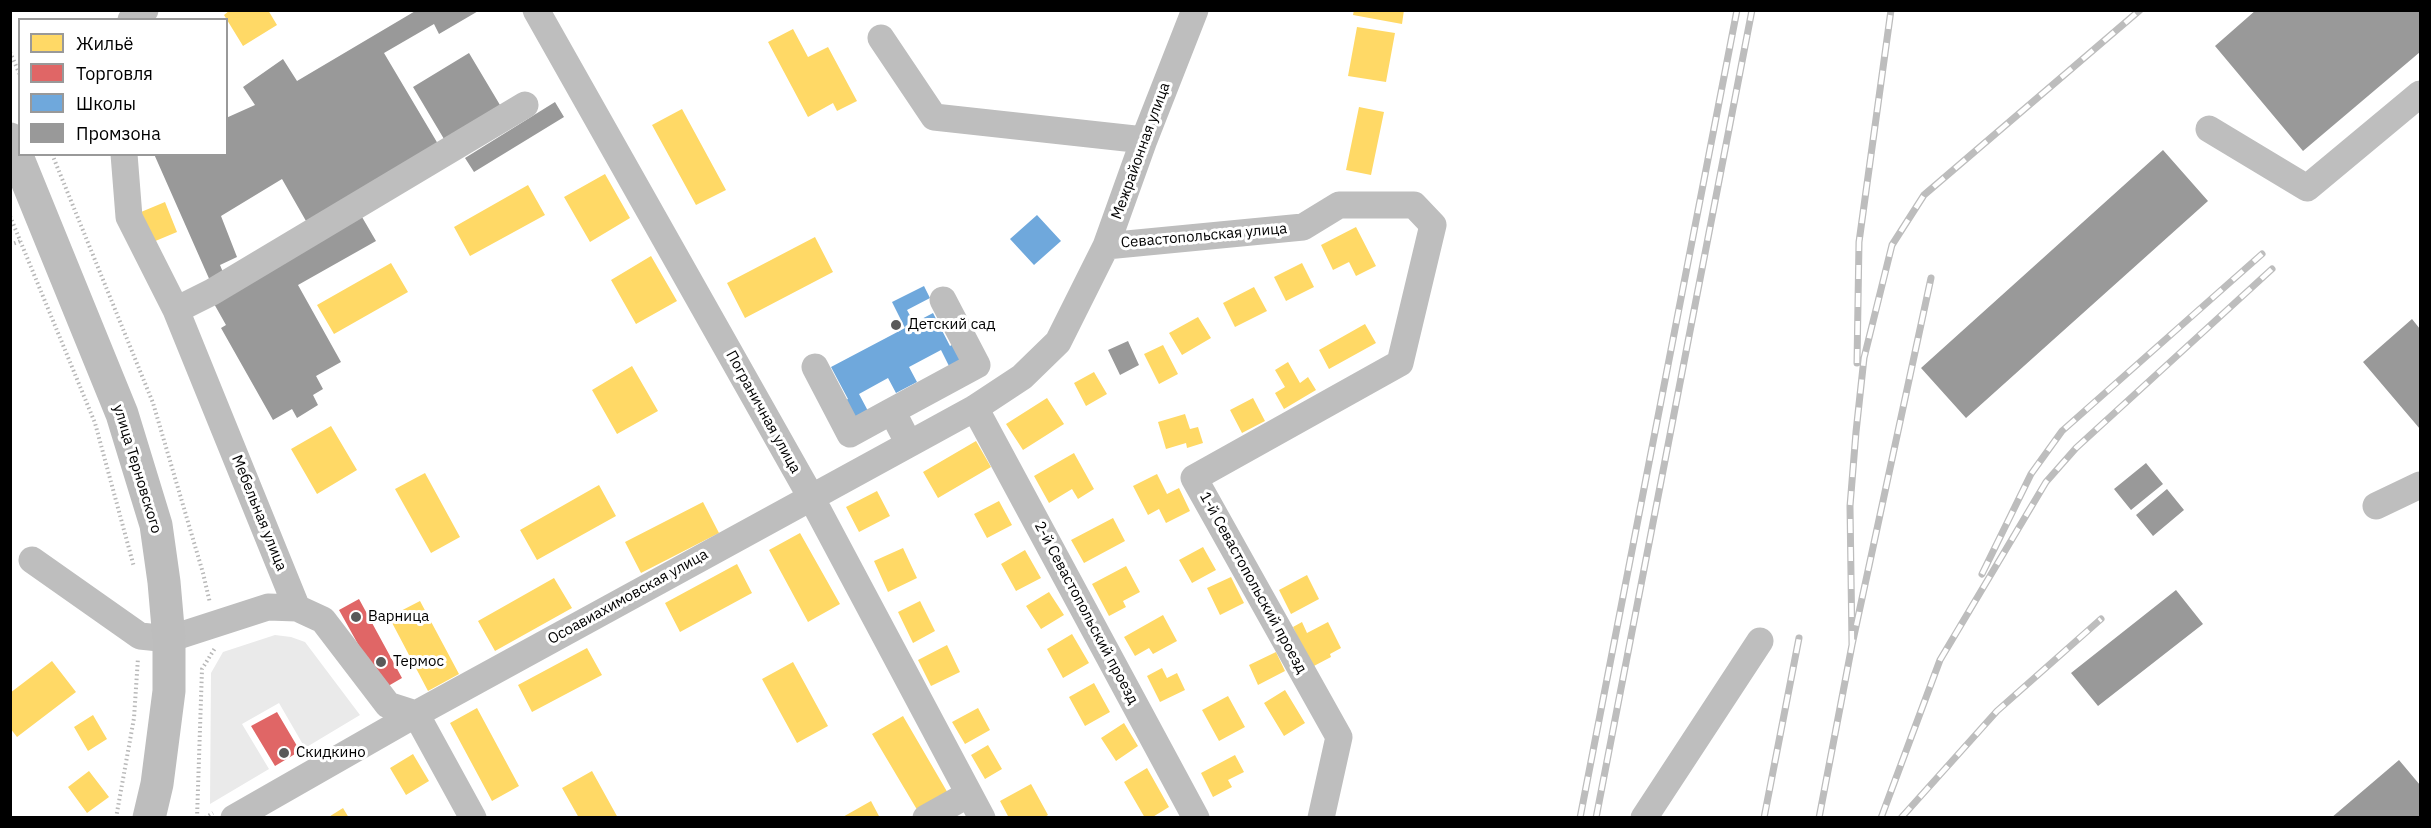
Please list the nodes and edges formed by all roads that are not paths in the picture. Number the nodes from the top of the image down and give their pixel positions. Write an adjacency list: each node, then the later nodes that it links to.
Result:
1 (536, 10): 20 (street, Пограничная улица)
2 (1195, 10): 8 (street, Межрайонная улица)
3 (880, 38): 8 (street)
4 (2421, 94): 6 (street)
5 (525, 105): 12 (street)
6 (2209, 129)
7 (10, 139): 24 (main road, улица Терновского)
8 (1144, 140): 10 (street, Межрайонная улица)
9 (124, 156): 12 (street, Мебельная улица)
10 (1106, 246): 13 (street, Севастопольская улица); 15 (street, Межрайонная улица)
11 (943, 300): 17 (street)
12 (176, 309): 23 (street, Мебельная улица)
13 (1400, 363): 35 (street, 1-й Севастопольский проезд)
14 (815, 367): 17 (street)
15 (1022, 377): 16 (street, Осоавиахимовская улица)
16 (975, 408): 18 (street, Осоавиахимовская улица); 34 (street, 2-й Севастопольский проезд)
17 (892, 411): 18 (street)
18 (909, 444): 20 (street, Осоавиахимовская улица)
19 (2421, 485): 21 (street)
20 (811, 497): 26 (street, Осоавиахимовская улица); 27 (street, Пограничная улица)
21 (2376, 506)
22 (32, 560): 24 (street)
23 (297, 608): 24 (street); 26 (street)
24 (154, 637): 30 (main road, улица Терновского)
25 (1760, 641): 36 (street)
26 (416, 714): 28 (street, Осоавиахимовская улица); 31 (street)
27 (969, 794): 32 (street); 33 (street, Пограничная улица)
28 (266, 810): 29 (street, Осоавиахимовская улица)
29 (225, 815)
30 (149, 818)
31 (473, 818)
32 (926, 818)
33 (982, 818)
34 (1196, 818)
35 (1322, 818)
36 (1644, 818)

